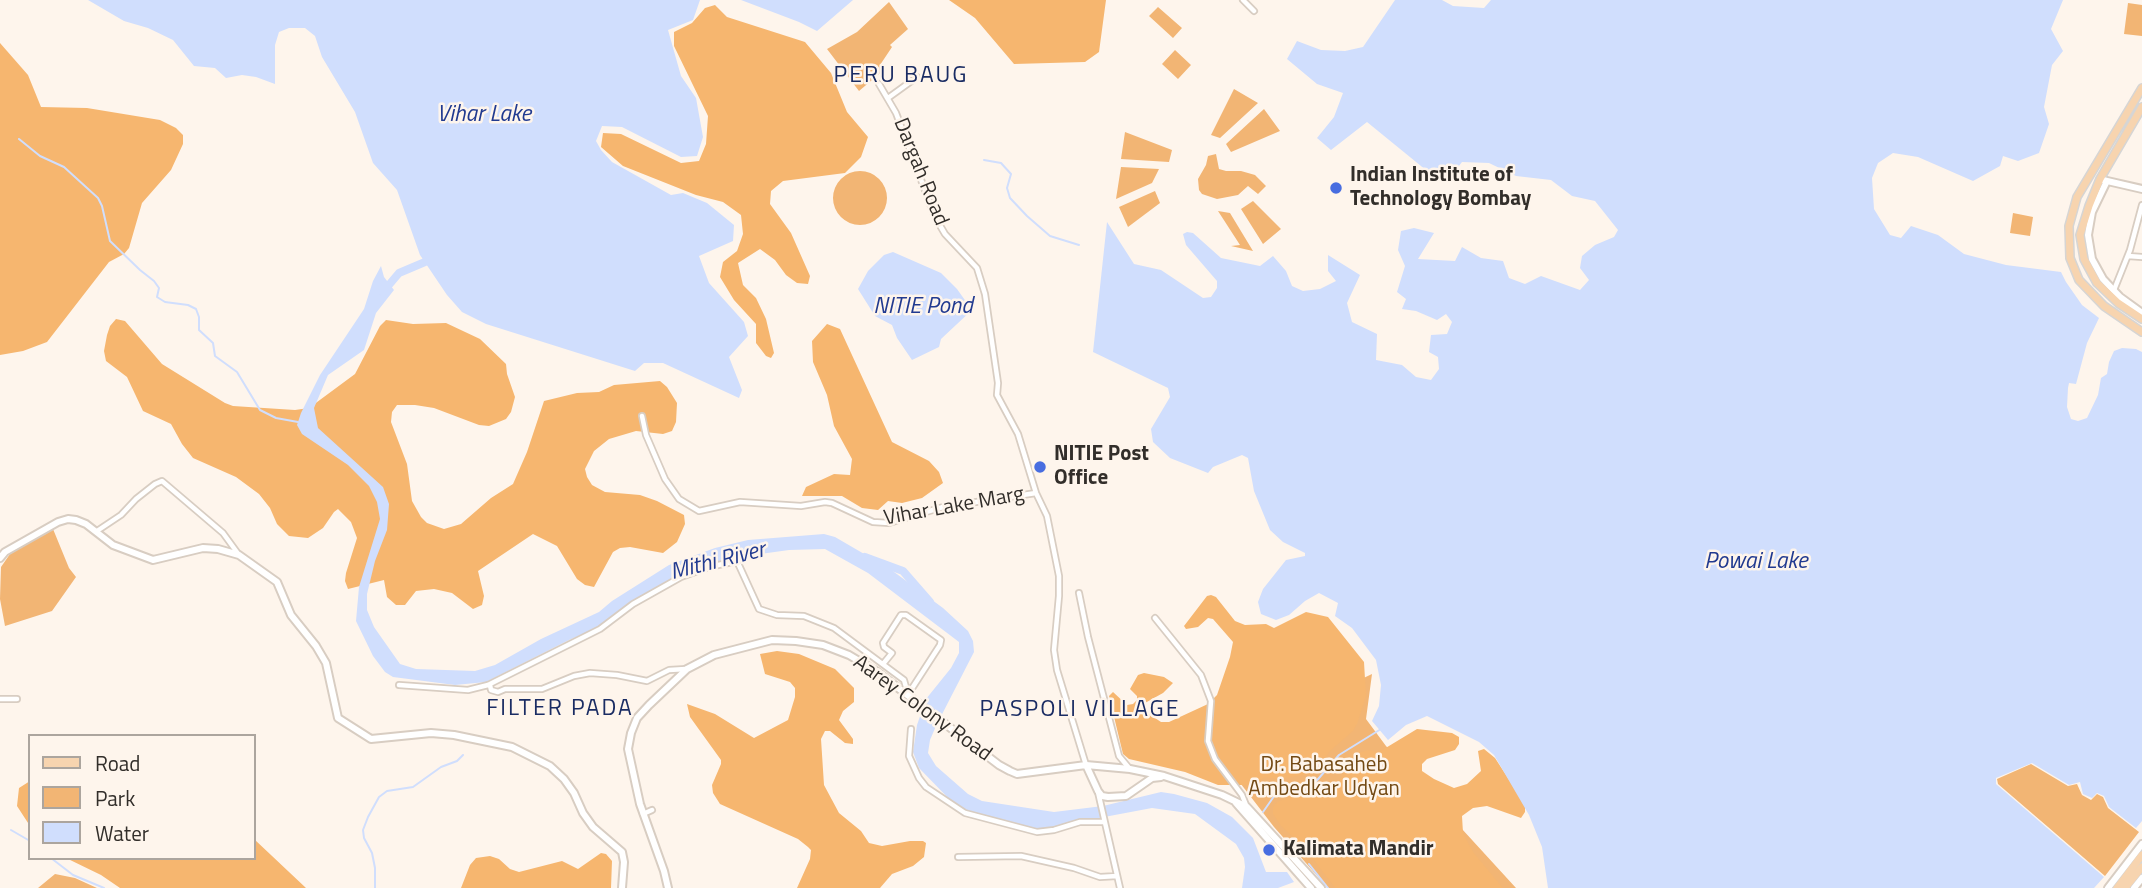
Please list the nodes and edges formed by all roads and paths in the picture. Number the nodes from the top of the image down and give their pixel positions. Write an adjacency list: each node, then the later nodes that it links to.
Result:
1 (1243, 0): 2 (street)
2 (1254, 11)
3 (917, 77): 6 (street)
4 (879, 84): 6 (street, Dargah Road)
5 (2142, 88): 17 (main road)
6 (888, 98): 19 (street, Dargah Road)
7 (2142, 107): 8 (main road)
8 (2104, 180): 9 (street); 14 (street); 16 (main road)
9 (2142, 189)
10 (2142, 205): 11 (street)
11 (2140, 223): 12 (street)
12 (2128, 256): 13 (street); 14 (street)
13 (2142, 257)
14 (2114, 291): 15 (street)
15 (2142, 313)
16 (2142, 319)
17 (2142, 332)
18 (642, 416): 19 (street, Vihar Lake Marg)
19 (1036, 493): 33 (street, Dargah Road)
20 (97, 531): 21 (street); 21 (street); 22 (street)
21 (239, 555): 48 (street)
22 (0, 558)
23 (1079, 593): 34 (street)
24 (1154, 618): 37 (street)
25 (884, 664): 27 (street); 29 (street); 29 (street)
26 (687, 669): 27 (street); 29 (street, Aarey Colony Road); 39 (street, Aarey Colony Road)
27 (490, 684): 28 (street)
28 (399, 685)
29 (908, 694): 33 (street, Aarey Colony Road)
30 (0, 699): 31 (street)
31 (17, 699)
32 (911, 729): 40 (street)
33 (1086, 765): 34 (street, Aarey Colony Road); 36 (street)
34 (1130, 769): 35 (street, Aarey Colony Road)
35 (1164, 776): 36 (street); 37 (street, Aarey Colony Road)
36 (1098, 791): 40 (street)
37 (1245, 809): 45 (street)
38 (652, 810): 39 (street)
39 (643, 814): 49 (street, Aarey Colony Road)
40 (1103, 821): 46 (street)
41 (2142, 844): 53 (street)
42 (2142, 855): 54 (main road)
43 (958, 857): 46 (street)
44 (2142, 867): 55 (main road)
45 (1299, 869): 51 (street); 52 (street)
46 (1117, 876): 50 (street)
47 (2142, 878): 56 (street)
48 (622, 888)
49 (668, 888)
50 (1120, 888)
51 (1311, 888)
52 (1321, 888)
53 (2108, 888)
54 (2117, 888)
55 (2126, 888)
56 (2134, 888)

